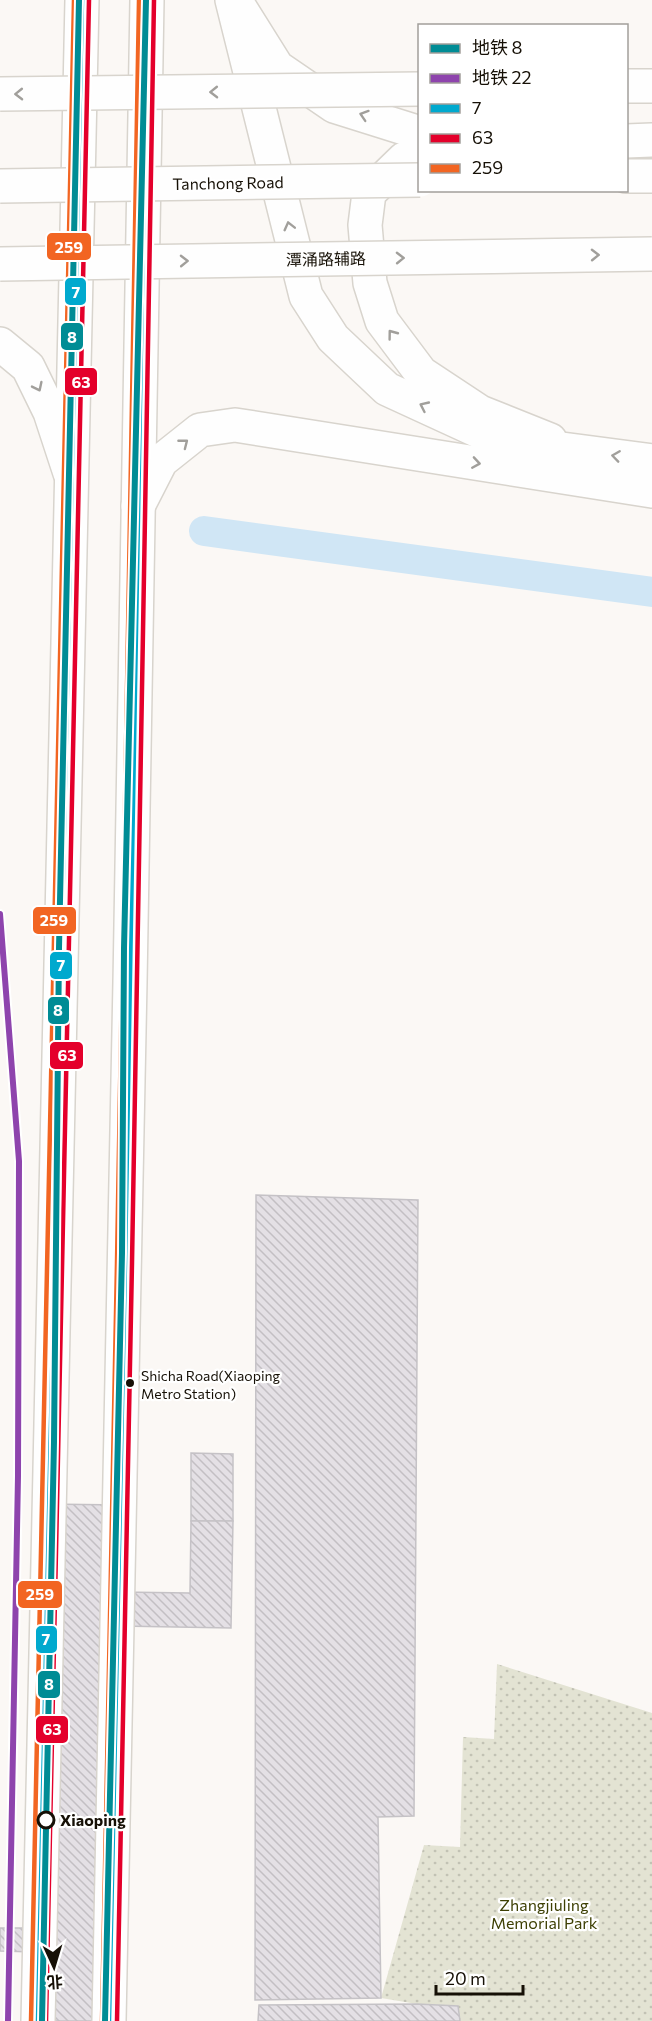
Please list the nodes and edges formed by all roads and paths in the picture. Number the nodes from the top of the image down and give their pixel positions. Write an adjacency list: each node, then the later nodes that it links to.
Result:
1 (82, 0): 21 (main road)
2 (147, 0): 23 (main road)
3 (234, 0): 8 (main road, one-way to 3); 19 (main road, one-way to 3)
4 (652, 86): 5 (main road)
5 (628, 87)
6 (418, 89): 7 (main road, one-way to 7, bridge)
7 (0, 94)
8 (418, 131)
9 (652, 140): 10 (main road)
10 (628, 141)
11 (418, 155): 19 (main road, one-way to 11)
12 (628, 176): 13 (main road)
13 (652, 176)
14 (418, 180): 15 (main road, Tanchong Road, bridge)
15 (0, 186)
16 (652, 254): 17 (main road, 潭涌路辅路, one-way to 16, bridge)
17 (0, 264)
18 (0, 344): 21 (main road, one-way to 21)
19 (579, 451): 20 (main road, one-way to 19)
20 (652, 461)
21 (70, 473): 24 (main road)
22 (652, 491): 23 (main road, one-way to 22)
23 (138, 506): 25 (main road)
24 (38, 2021)
25 (109, 2021)

